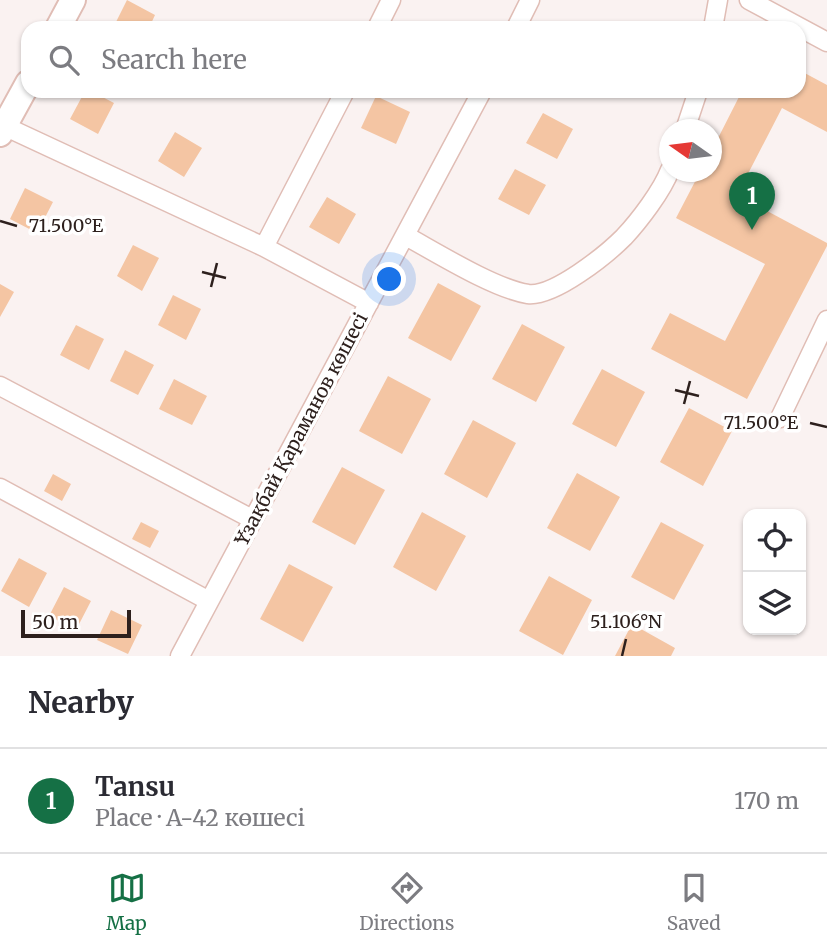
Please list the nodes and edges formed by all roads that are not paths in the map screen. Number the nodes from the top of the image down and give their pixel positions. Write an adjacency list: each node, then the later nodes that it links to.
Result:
1 (73, 0): 6 (street)
2 (391, 0): 7 (street)
3 (530, 0): 8 (street)
4 (718, 0): 9 (street)
5 (749, 0): 10 (street)
6 (62, 21)
7 (380, 21)
8 (520, 21)
9 (714, 21)
10 (788, 21)
11 (806, 31): 12 (street)
12 (827, 42)
13 (21, 96): 18 (street)
14 (341, 98): 21 (street)
15 (478, 98): 20 (street, Ұзақбай Қараманов көшесі)
16 (696, 98): 17 (street)
17 (689, 119)
18 (2, 130): 21 (street)
19 (664, 182): 20 (street)
20 (406, 236): 22 (street, Ұзақбай Қараманов көшесі)
21 (264, 247): 22 (street)
22 (369, 303): 27 (street, Ұзақбай Қараманов көшесі)
23 (827, 320): 25 (street)
24 (0, 386): 27 (street)
25 (780, 418)
26 (0, 488): 28 (street)
27 (252, 519): 28 (street, Ұзақбай Қараманов көшесі)
28 (209, 601): 29 (street, Ұзақбай Қараманов көшесі)
29 (180, 656)

